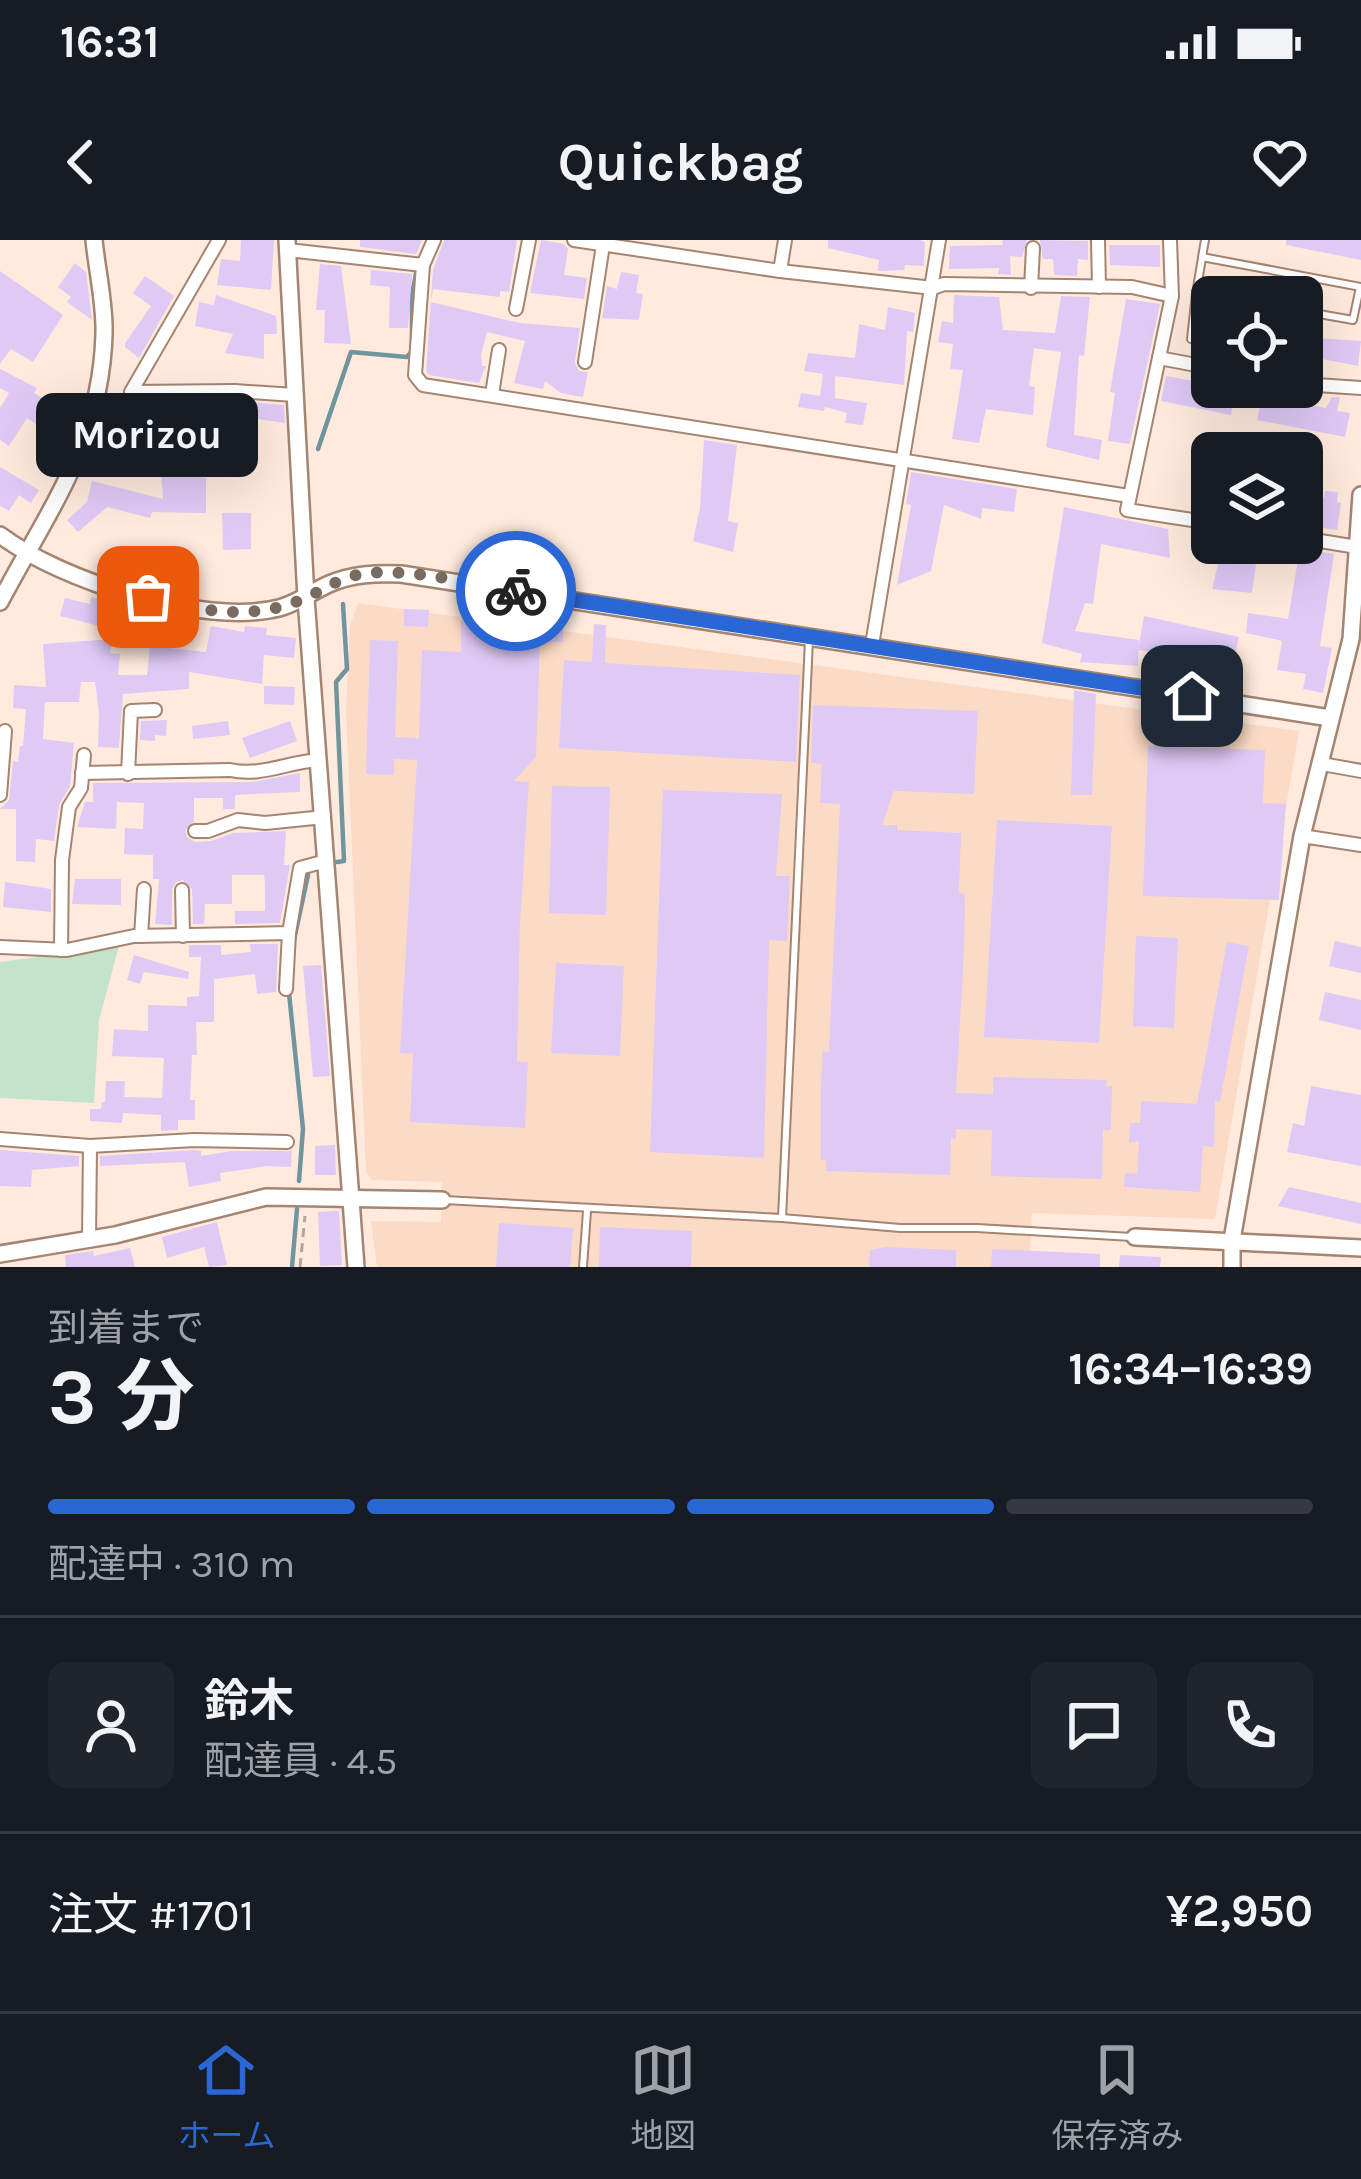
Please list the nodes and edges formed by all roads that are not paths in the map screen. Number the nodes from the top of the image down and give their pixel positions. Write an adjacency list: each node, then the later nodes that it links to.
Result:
1 (94, 240): 44 (street)
2 (219, 240): 36 (street)
3 (434, 240): 17 (street)
4 (529, 240): 25 (street)
5 (574, 240): 12 (street)
6 (689, 240): 15 (street)
7 (785, 240): 18 (street)
8 (939, 240): 22 (street)
9 (1098, 240): 20 (street)
10 (1170, 240): 24 (street)
11 (1205, 240): 16 (lane)
12 (607, 243): 15 (street); 31 (street)
13 (288, 245): 17 (street); 36 (street)
14 (1033, 248): 23 (street)
15 (688, 256): 18 (street)
16 (1202, 257): 19 (lane); 21 (lane)
17 (420, 264): 35 (street)
18 (781, 271): 22 (street)
19 (1199, 276)
20 (1099, 286): 23 (street); 24 (street)
21 (1360, 287): 26 (lane)
22 (933, 288): 23 (street); 37 (street)
23 (1031, 288)
24 (1172, 296): 30 (street)
25 (516, 309)
26 (1323, 315)
27 (1191, 332): 28 (lane)
28 (1190, 339)
29 (499, 350): 35 (street)
30 (1159, 358): 32 (street); 38 (street)
31 (585, 362)
32 (1191, 364)
33 (1323, 385): 34 (street)
34 (1361, 388)
35 (492, 394): 37 (street)
36 (295, 395): 45 (street)
37 (903, 458): 38 (street); 49 (street)
38 (1129, 496): 40 (street)
39 (1361, 497): 43 (street)
40 (1191, 521)
41 (0, 535): 44 (street)
42 (1323, 541): 43 (street)
43 (1357, 547): 48 (street)
44 (28, 552): 45 (street); 46 (street)
45 (307, 598): 47 (street); 54 (street)
46 (0, 602)
47 (809, 635): 49 (street); 79 (lane)
48 (1356, 641): 51 (street)
49 (872, 645): 51 (street)
50 (155, 710): 58 (street)
51 (1330, 718): 55 (street)
52 (5, 731): 59 (street)
53 (84, 755): 57 (street)
54 (319, 760): 58 (street); 60 (street)
55 (1322, 764): 56 (street); 62 (street)
56 (1361, 771)
57 (82, 773): 58 (street); 71 (street)
58 (128, 774)
59 (0, 795)
60 (324, 817): 61 (street); 64 (street)
61 (195, 831)
62 (1302, 836): 63 (street); 82 (street)
63 (1361, 845)
64 (326, 861): 67 (street); 76 (street)
65 (144, 889): 68 (street)
66 (182, 890): 69 (street)
67 (289, 933): 69 (street); 72 (street)
68 (140, 936): 69 (street); 71 (street)
69 (183, 936)
70 (0, 947): 71 (street)
71 (61, 950)
72 (286, 989)
73 (0, 1139): 75 (street)
74 (287, 1142): 75 (street)
75 (90, 1146): 81 (street)
76 (351, 1197): 77 (street); 81 (street); 85 (street)
77 (442, 1200): 78 (lane)
78 (587, 1210): 79 (lane); 86 (lane)
79 (782, 1218): 80 (lane)
80 (1136, 1238): 82 (street)
81 (89, 1240): 84 (street)
82 (1232, 1240): 83 (street); 87 (street)
83 (1361, 1248)
84 (0, 1254)
85 (356, 1267)
86 (583, 1267)
87 (1232, 1267)

